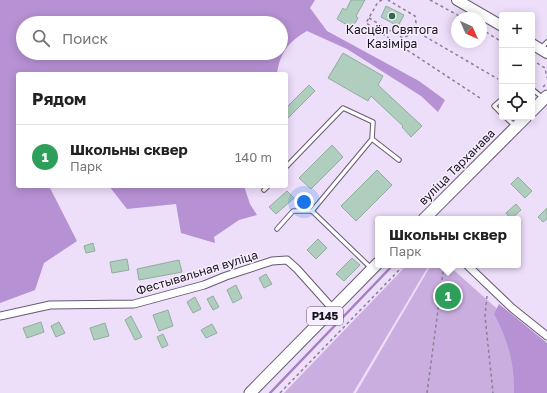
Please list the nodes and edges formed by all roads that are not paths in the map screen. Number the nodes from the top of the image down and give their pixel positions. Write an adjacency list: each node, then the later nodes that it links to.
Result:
1 (457, 0): 2 (street)
2 (499, 24)
3 (535, 91): 4 (lane)
4 (546, 97): 6 (main road)
5 (499, 102): 7 (lane)
6 (535, 108)
7 (499, 111)
8 (508, 120): 10 (lane)
9 (523, 120): 10 (main road, вуліца Тарханава)
10 (516, 127): 15 (main road, вуліца Тарханава)
11 (372, 139): 12 (lane); 13 (lane); 14 (lane)
12 (399, 160)
13 (288, 165)
14 (312, 212): 16 (lane); 17 (lane)
15 (427, 216)
16 (277, 229)
17 (375, 266): 19 (main road, Р145)
18 (470, 268): 21 (street)
19 (332, 308): 20 (street, Фестывальная вуліца); 22 (main road, Р145)
20 (0, 316)
21 (547, 336)
22 (250, 393)

